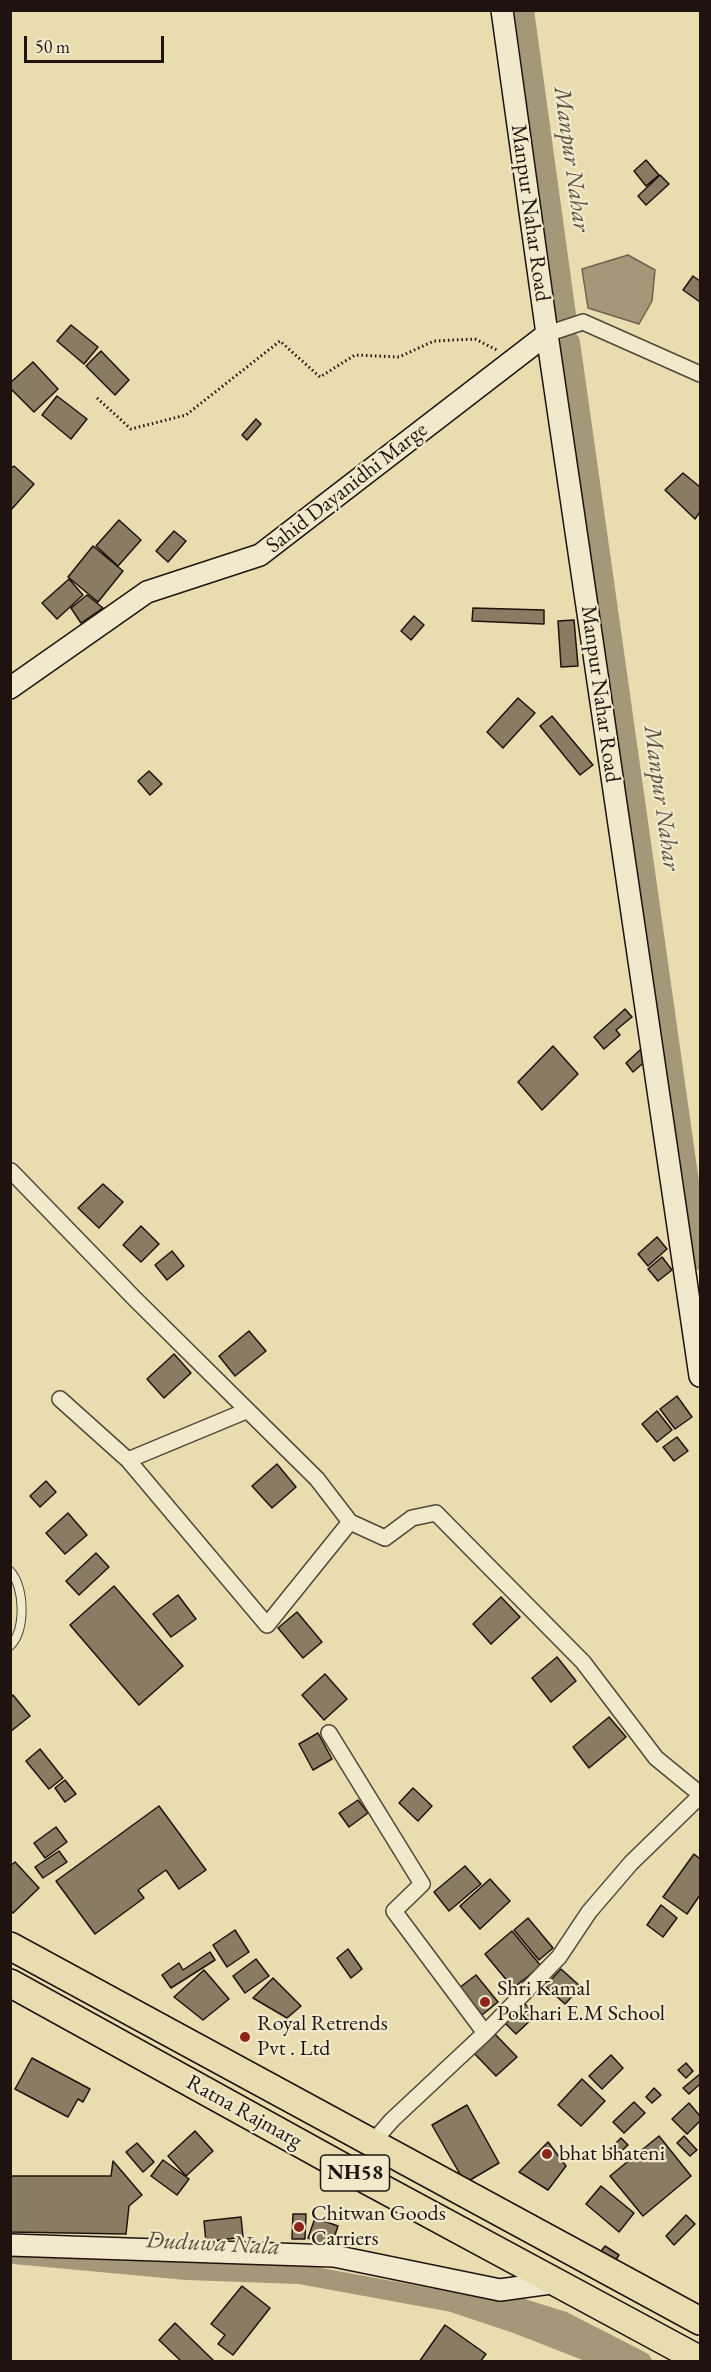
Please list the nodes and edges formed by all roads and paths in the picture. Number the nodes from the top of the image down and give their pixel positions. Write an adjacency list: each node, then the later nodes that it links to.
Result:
1 (502, 10): 2 (street, Manpur Nahar Road)
2 (547, 334): 3 (street, Sahid Dayanidhi Marge); 4 (street); 8 (street, Manpur Nahar Road)
3 (515, 359): 5 (path); 6 (street, Sahid Dayanidhi Marge)
4 (700, 374)
5 (97, 398)
6 (10, 688)
7 (11, 1172): 10 (street)
8 (700, 1376)
9 (60, 1399): 11 (street)
10 (246, 1411): 11 (street); 12 (street)
11 (128, 1460): 12 (street)
12 (350, 1522): 16 (street)
13 (10, 1571): 14 (lane)
14 (10, 1646)
15 (329, 1733): 19 (street)
16 (700, 1795): 19 (street)
17 (10, 1946): 20 (highway, Ratna Rajmarg / NH58)
18 (10, 1983): 22 (highway, Ratna Rajmarg / NH58)
19 (485, 2032): 20 (street)
20 (372, 2143): 23 (highway, Ratna Rajmarg / NH58)
21 (10, 2245): 22 (street)
22 (558, 2282): 24 (highway, Ratna Rajmarg / NH58)
23 (700, 2321)
24 (700, 2360)

